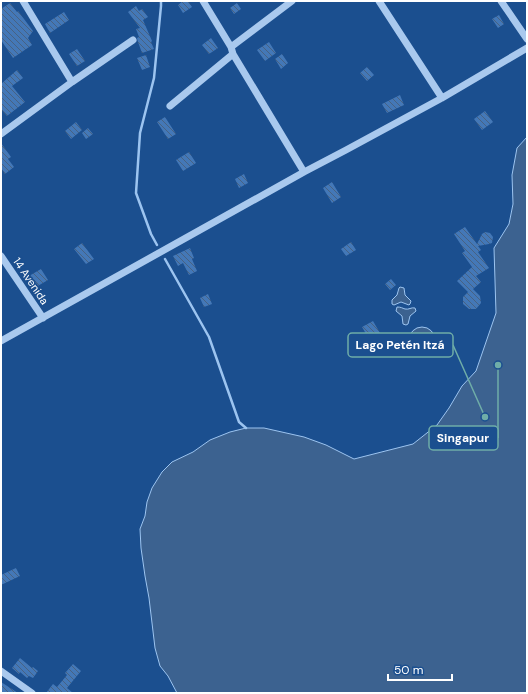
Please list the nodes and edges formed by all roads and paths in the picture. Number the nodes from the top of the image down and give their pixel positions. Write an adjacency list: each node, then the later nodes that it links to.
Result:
1 (23, 1): 10 (street)
2 (203, 1): 9 (street)
3 (292, 1): 9 (street)
4 (379, 1): 11 (street)
5 (501, 1): 6 (street)
6 (527, 39)
7 (134, 40): 10 (street)
8 (527, 48): 11 (street)
9 (232, 51): 12 (street); 14 (street)
10 (72, 82): 13 (street)
11 (442, 98): 14 (street)
12 (170, 106)
13 (1, 134)
14 (304, 172): 16 (street)
15 (1, 256): 16 (street, 14 Avenida)
16 (43, 318): 17 (street)
17 (1, 341)
18 (1, 671): 19 (street)
19 (32, 693)

